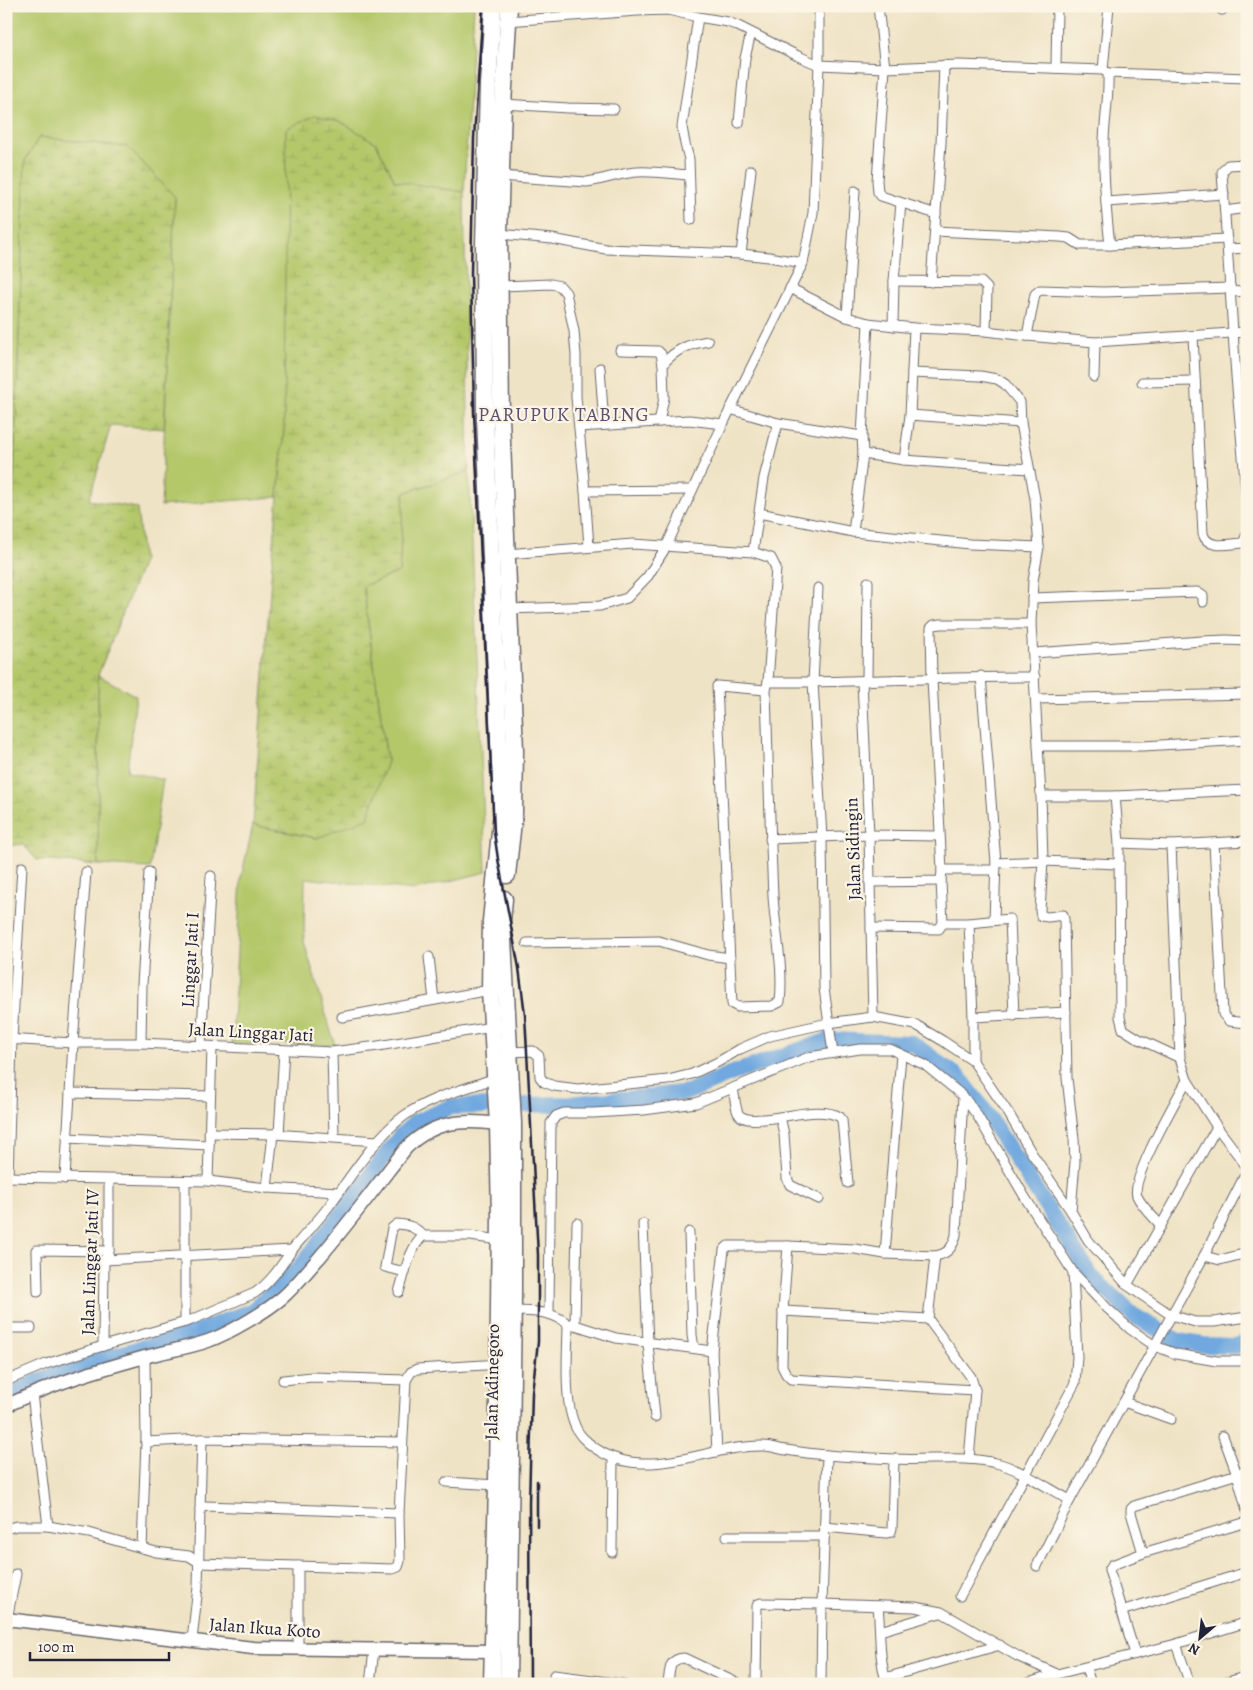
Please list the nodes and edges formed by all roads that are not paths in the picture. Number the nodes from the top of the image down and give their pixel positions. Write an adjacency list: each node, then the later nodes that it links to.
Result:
1 (493, 6): 15 (highway)
2 (819, 6): 9 (street)
3 (878, 6): 11 (street)
4 (1057, 6): 12 (street)
5 (1109, 6): 13 (street)
6 (508, 14): 7 (street); 15 (highway)
7 (698, 17): 8 (street); 21 (street)
8 (751, 33): 9 (street); 18 (street)
9 (819, 65): 11 (street); 38 (street)
10 (944, 65): 11 (street); 12 (street); 29 (street)
11 (885, 68): 26 (street)
12 (1056, 68): 13 (street)
13 (1105, 72): 14 (street); 25 (street)
14 (1247, 78)
15 (496, 85): 16 (highway); 67 (highway)
16 (503, 104): 17 (street); 22 (highway)
17 (614, 109)
18 (739, 123)
19 (1247, 164): 24 (street)
20 (752, 170): 37 (street)
21 (689, 175): 22 (street); 30 (street)
22 (500, 176): 32 (highway)
23 (855, 191): 45 (street)
24 (1224, 194): 25 (street); 28 (street)
25 (1106, 202): 34 (street)
26 (901, 203): 29 (street); 39 (street)
27 (1247, 208): 28 (street)
28 (1225, 211): 33 (street)
29 (936, 214): 31 (street)
30 (691, 220)
31 (935, 232): 34 (street); 40 (street)
32 (499, 234): 37 (street); 41 (highway)
33 (1227, 239): 34 (street); 36 (street)
34 (1110, 245)
35 (1247, 248): 36 (street)
36 (1228, 249): 43 (street)
37 (741, 254): 38 (street)
38 (803, 263): 42 (street)
39 (894, 281): 40 (street); 47 (street)
40 (932, 282): 49 (street)
41 (499, 286): 67 (highway); 73 (street)
42 (790, 288): 45 (street); 65 (street)
43 (1231, 290): 44 (street); 50 (street); 52 (street)
44 (1247, 291)
45 (847, 317): 46 (street)
46 (868, 323): 47 (street); 74 (street)
47 (893, 326): 48 (street)
48 (914, 328): 49 (street); 59 (street)
49 (986, 331): 52 (street)
50 (1234, 332): 51 (street); 53 (street); 61 (street)
51 (1247, 332)
52 (1026, 336): 55 (street)
53 (1193, 336): 55 (street); 63 (street)
54 (708, 341): 57 (street)
55 (1096, 342): 62 (street)
56 (620, 350): 57 (street)
57 (663, 364): 68 (street)
58 (600, 368): 72 (street)
59 (912, 373): 66 (street); 70 (street)
60 (1247, 375): 61 (street)
61 (1236, 376): 80 (street)
62 (1094, 377)
63 (1196, 381): 64 (street); 83 (street)
64 (1142, 382)
65 (730, 409): 69 (street); 71 (street)
66 (910, 415): 70 (street); 76 (street)
67 (493, 418): 88 (highway); 110 (highway)
68 (659, 422): 71 (street); 72 (street)
69 (778, 423): 74 (street); 81 (street)
70 (1021, 423): 77 (street)
71 (723, 424): 78 (street)
72 (604, 426): 73 (street)
73 (579, 428): 79 (street)
74 (862, 436): 75 (street)
75 (864, 454): 76 (street); 82 (street)
76 (904, 460): 77 (street)
77 (1029, 469): 86 (street)
78 (692, 490): 79 (street); 85 (street)
79 (585, 491): 84 (street)
80 (1247, 503)
81 (759, 513): 82 (street); 87 (street)
82 (853, 532): 86 (street)
83 (1247, 534)
84 (589, 546): 85 (street); 88 (street)
85 (666, 547): 87 (street); 93 (street)
86 (1039, 547): 91 (street)
87 (753, 552): 102 (street)
88 (506, 554): 93 (highway)
89 (868, 582): 100 (street, Jalan Sidingin)
90 (818, 588): 101 (street)
91 (1032, 598): 92 (street); 94 (street)
92 (1203, 602)
93 (508, 609): 110 (highway)
94 (1031, 624): 96 (street); 99 (street)
95 (1247, 641): 96 (street)
96 (1034, 654): 98 (street)
97 (981, 676): 98 (street); 99 (street); 121 (street)
98 (1035, 677): 104 (street)
99 (932, 679): 100 (street); 112 (street)
100 (864, 681): 101 (street); 111 (street, Jalan Sidingin)
101 (814, 682): 102 (street); 113 (street)
102 (767, 686): 114 (street); 135 (street)
103 (1247, 694): 104 (street)
104 (1036, 699): 106 (street)
105 (1247, 740): 106 (street)
106 (1038, 746): 108 (street)
107 (1247, 790): 109 (street)
108 (1041, 796): 109 (street); 119 (street)
109 (1115, 796): 116 (street)
110 (508, 813): 136 (highway); 153 (highway)
111 (869, 835): 112 (street); 113 (street); 128 (street, Jalan Sidingin)
112 (939, 836): 123 (street)
113 (822, 838): 114 (street); 144 (street)
114 (770, 839): 135 (street)
115 (1247, 841): 117 (street)
116 (1119, 843): 118 (street); 120 (street)
117 (1214, 843): 118 (street); 143 (street)
118 (1172, 845): 156 (street)
119 (1043, 860): 120 (street); 121 (street); 138 (street)
120 (1119, 864): 156 (street)
121 (995, 866): 123 (street); 129 (street)
122 (22, 867): 146 (street)
123 (942, 870): 127 (street)
124 (86, 872): 147 (street, Jalan Linggar Jati IV)
125 (149, 872): 148 (street)
126 (211, 876): 149 (street, Linggar Jati I)
127 (941, 881): 128 (street); 130 (street)
128 (870, 882): 132 (street, Jalan Sidingin)
129 (994, 920): 131 (street); 139 (street)
130 (943, 923): 131 (street); 132 (street)
131 (969, 923): 142 (street)
132 (871, 928): 141 (street, Jalan Sidingin)
133 (526, 943): 135 (street)
134 (429, 957): 137 (street)
135 (730, 958)
136 (490, 990): 137 (street); 145 (highway)
137 (434, 1000): 140 (street)
138 (1066, 1012): 139 (street); 183 (street)
139 (1014, 1016): 142 (street)
140 (342, 1017)
141 (873, 1017): 144 (street); 157 (street)
142 (973, 1017): 157 (street)
143 (1247, 1023)
144 (828, 1025): 153 (street); 154 (street)
145 (492, 1027): 152 (street, Jalan Linggar Jati); 159 (highway)
146 (9, 1040): 147 (street, Jalan Linggar Jati); 174 (street)
147 (73, 1043): 148 (street, Jalan Linggar Jati); 161 (street, Jalan Linggar Jati IV)
148 (141, 1043): 149 (street, Jalan Linggar Jati)
149 (201, 1046): 150 (street, Jalan Linggar Jati)
150 (212, 1047): 151 (street, Jalan Linggar Jati); 162 (street)
151 (284, 1050): 152 (street, Jalan Linggar Jati); 168 (street)
152 (332, 1052): 169 (street)
153 (509, 1052): 159 (highway)
154 (832, 1052): 155 (street); 160 (street)
155 (901, 1055): 163 (street); 194 (street)
156 (1180, 1058): 158 (street)
157 (973, 1061): 183 (street)
158 (1187, 1080): 166 (street); 186 (street)
159 (500, 1081): 165 (highway, Jalan Adinegoro); 171 (street)
160 (733, 1089): 164 (street); 206 (street)
161 (70, 1093): 162 (street); 170 (street, Jalan Linggar Jati IV)
162 (210, 1096): 167 (street)
163 (963, 1096): 196 (street); 200 (street)
164 (780, 1117): 179 (street); 182 (street)
165 (503, 1123): 189 (highway, Jalan Adinegoro); 219 (street)
166 (1217, 1127): 173 (street); 186 (street)
167 (209, 1133): 168 (street); 172 (street)
168 (276, 1134): 169 (street); 180 (street)
169 (334, 1137): 171 (street)
170 (67, 1138): 172 (street); 175 (street, Jalan Linggar Jati IV)
171 (378, 1141): 181 (street)
172 (209, 1144): 178 (street)
173 (1247, 1167): 197 (street)
174 (7, 1177): 175 (street)
175 (66, 1179): 176 (street)
176 (109, 1180): 177 (street); 192 (street, Jalan Linggar Jati IV)
177 (185, 1181): 178 (street); 195 (street)
178 (208, 1181): 180 (street)
179 (848, 1183)
180 (267, 1188): 181 (street)
181 (339, 1192): 191 (street)
182 (820, 1199)
183 (1071, 1211): 201 (street)
184 (577, 1223): 211 (street)
185 (643, 1224): 214 (street)
186 (1162, 1226): 201 (street)
187 (689, 1232): 217 (street)
188 (423, 1236): 189 (street); 199 (street); 199 (street)
189 (507, 1240): 204 (highway, Jalan Adinegoro); 221 (highway, Jalan Adinegoro)
190 (788, 1246): 194 (street); 205 (street); 218 (street)
191 (292, 1250): 195 (street); 210 (street)
192 (109, 1251): 198 (street, Jalan Linggar Jati IV); 202 (street)
193 (1247, 1253): 197 (street)
194 (885, 1254): 196 (street)
195 (184, 1256): 198 (street); 210 (street)
196 (935, 1256): 209 (street)
197 (1204, 1256): 207 (street)
198 (104, 1260): 216 (street, Jalan Linggar Jati IV)
199 (406, 1272): 203 (street)
200 (1073, 1272): 215 (street); 242 (street)
201 (1127, 1285): 207 (street)
202 (38, 1292)
203 (399, 1292)
204 (513, 1311): 206 (street); 221 (highway, Jalan Adinegoro)
205 (783, 1311): 209 (street); 225 (street)
206 (549, 1313): 211 (street)
207 (1170, 1317): 208 (street); 215 (street)
208 (1247, 1317)
209 (928, 1319): 225 (street)
210 (185, 1322): 216 (street)
211 (571, 1325): 214 (street); 237 (street)
212 (6, 1328): 213 (street)
213 (31, 1328)
214 (648, 1343): 217 (street); 229 (street)
215 (1156, 1344): 220 (street); 227 (street)
216 (103, 1346): 224 (street)
217 (694, 1348): 218 (street)
218 (712, 1351): 235 (street)
219 (145, 1357): 226 (street); 233 (street)
220 (1247, 1361)
221 (505, 1364): 223 (street); 244 (highway, Jalan Adinegoro); 284 (highway, Jalan Adinegoro)
222 (283, 1380): 223 (street)
223 (406, 1380): 234 (street)
224 (6, 1381)
225 (976, 1390): 239 (street)
226 (32, 1394): 228 (street); 250 (street)
227 (1124, 1402): 230 (street); 245 (street)
228 (6, 1406)
229 (655, 1417)
230 (1171, 1419)
231 (1224, 1436): 241 (street)
232 (202, 1439): 233 (street); 234 (street); 246 (street)
233 (146, 1442): 254 (street)
234 (402, 1442): 248 (street)
235 (716, 1452): 236 (street); 237 (street)
236 (827, 1455): 238 (street); 252 (street)
237 (613, 1458): 255 (street)
238 (894, 1459): 239 (street); 252 (street)
239 (969, 1459): 242 (street)
240 (1247, 1472): 241 (street)
241 (1237, 1474): 247 (street); 256 (street)
242 (1026, 1476): 245 (street); 262 (street)
243 (446, 1482): 244 (street)
244 (497, 1485): 275 (highway, Jalan Adinegoro)
245 (1070, 1500): 259 (street)
246 (200, 1509): 248 (street); 257 (street)
247 (1247, 1512)
248 (400, 1513): 258 (street)
249 (1247, 1522): 256 (street)
250 (48, 1526): 251 (street); 254 (street)
251 (6, 1528)
252 (825, 1532): 253 (street); 263 (street)
253 (728, 1536)
254 (142, 1548): 257 (street)
255 (612, 1552)
256 (1144, 1553): 265 (street)
257 (200, 1564): 258 (street); 270 (street)
258 (298, 1566): 273 (street)
259 (1037, 1566)
260 (1247, 1572): 265 (street)
261 (16, 1574): 267 (street)
262 (960, 1596)
263 (822, 1604): 264 (street); 288 (street); 289 (street)
264 (878, 1606): 266 (street); 269 (street)
265 (1121, 1611): 276 (street)
266 (941, 1612): 269 (street); 272 (street)
267 (6, 1619): 270 (street, Jalan Ikua Koto)
268 (1247, 1622): 271 (street)
269 (880, 1631): 281 (street)
270 (192, 1640): 273 (street, Jalan Ikua Koto)
271 (1176, 1644): 276 (street); 292 (street)
272 (1000, 1645): 278 (street); 281 (street)
273 (298, 1649): 274 (street, Jalan Ikua Koto)
274 (374, 1650): 275 (street, Jalan Ikua Koto); 282 (street)
275 (492, 1651): 283 (highway, Jalan Adinegoro)
276 (1135, 1654): 277 (street)
277 (1086, 1668): 278 (street); 291 (street)
278 (1057, 1674): 290 (street)
279 (554, 1675): 285 (street)
280 (1247, 1676): 293 (street)
281 (886, 1681)
282 (370, 1684)
283 (492, 1684)
284 (508, 1684)
285 (623, 1684)
286 (668, 1684): 287 (street)
287 (739, 1684)
288 (756, 1684)
289 (821, 1684)
290 (1025, 1684)
291 (1091, 1684)
292 (1190, 1684)
293 (1222, 1684)

